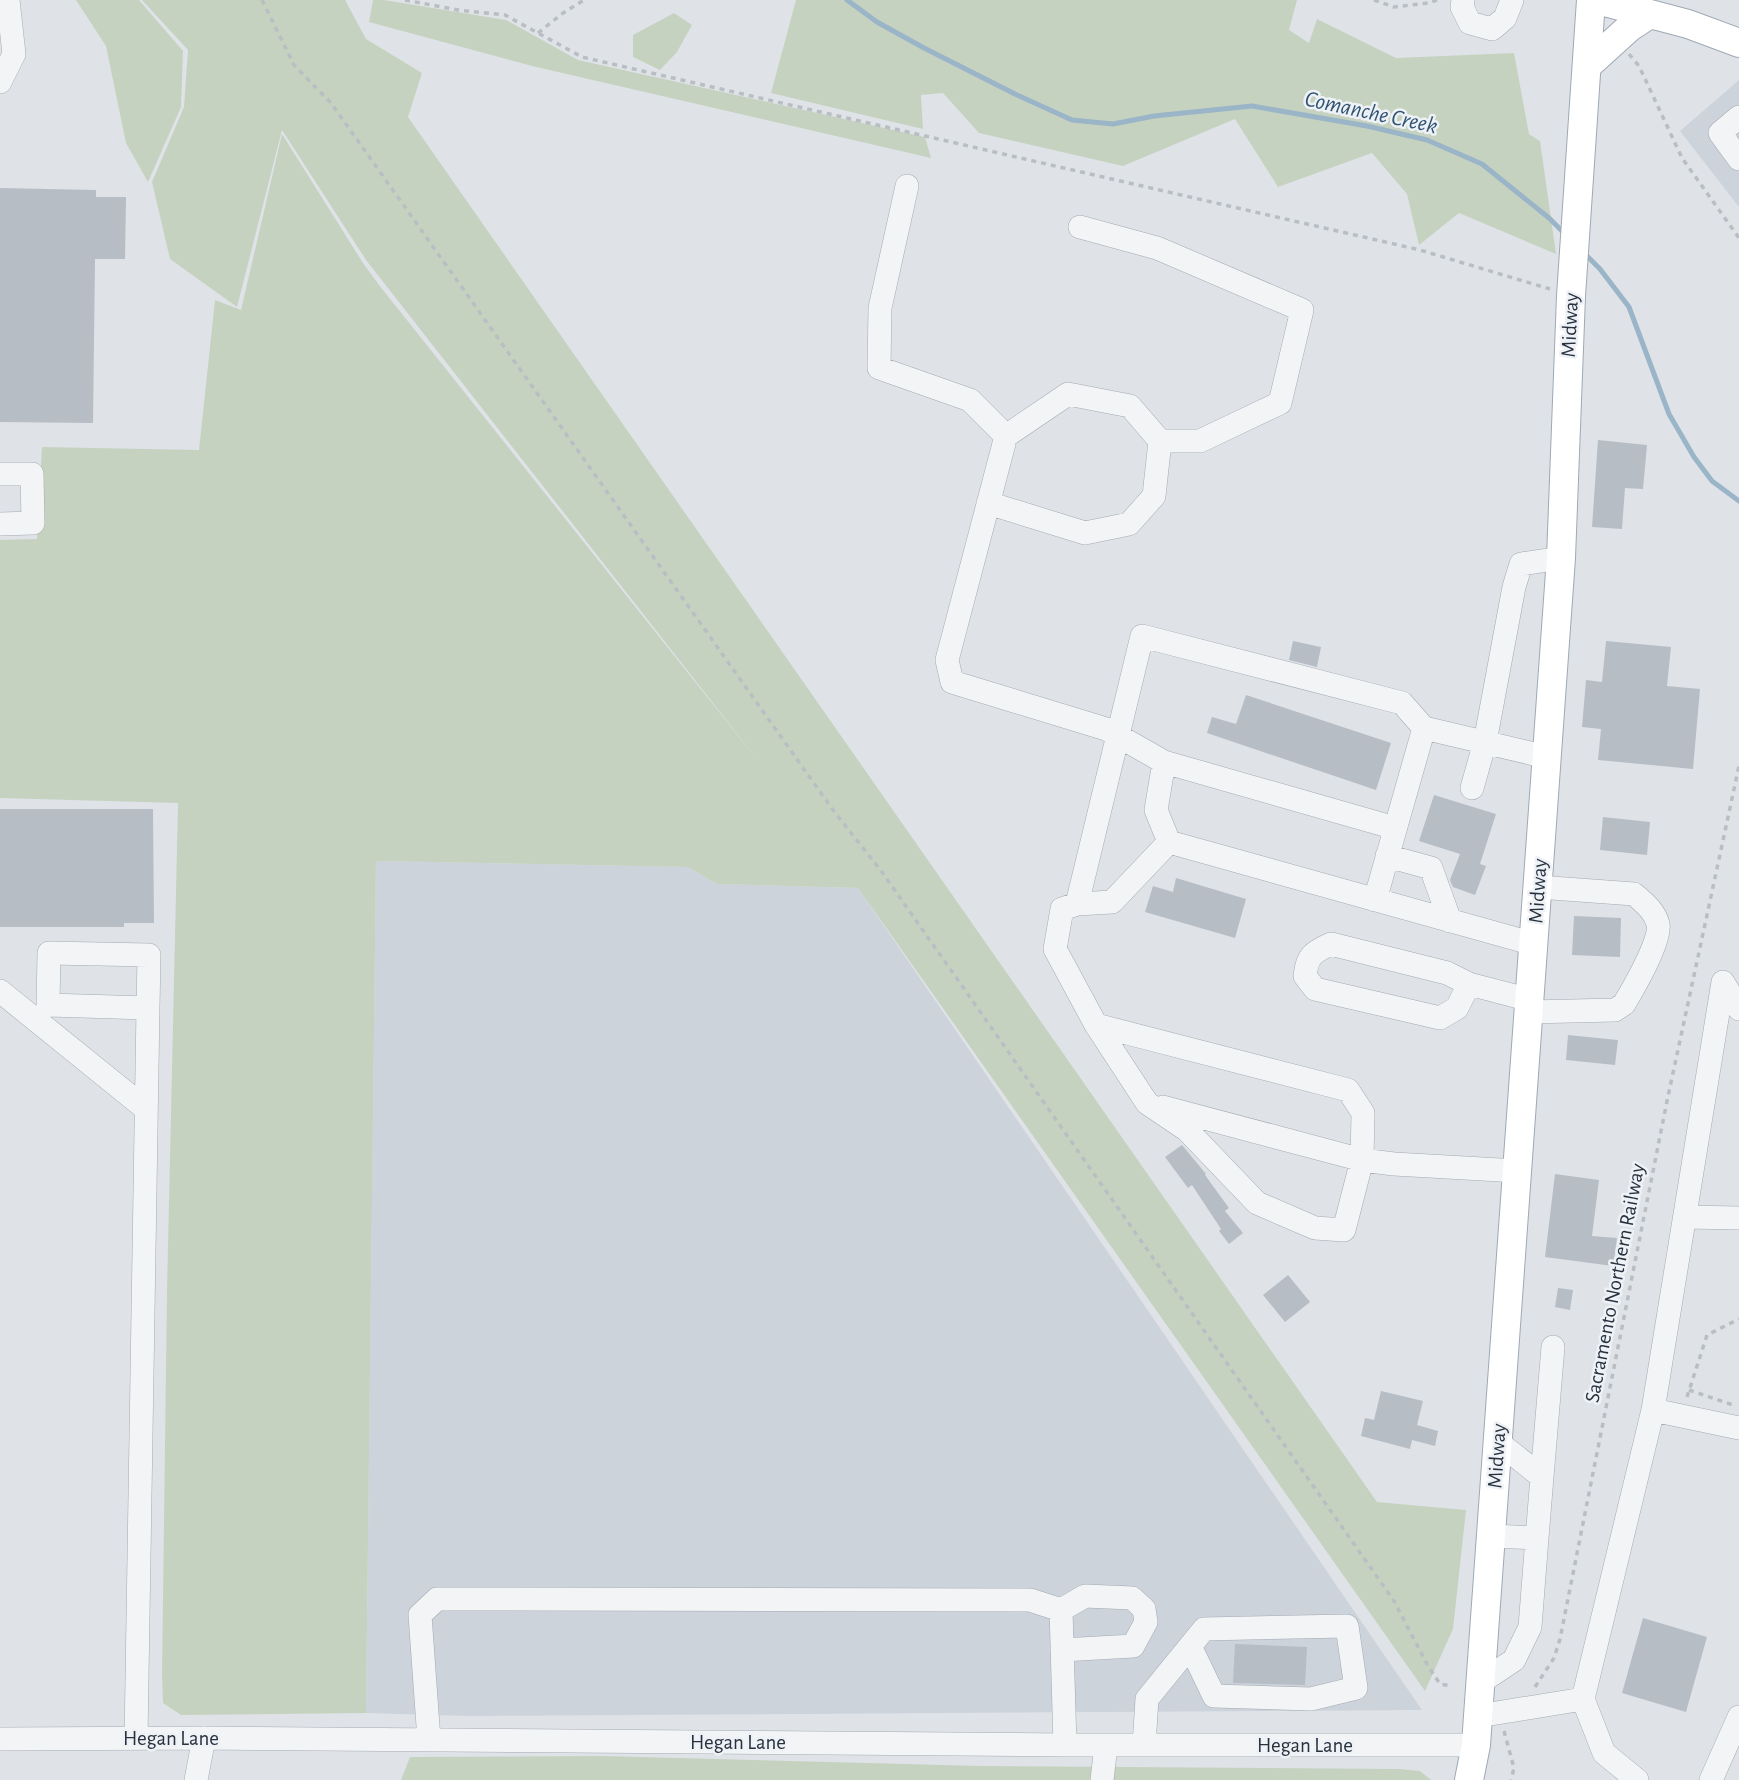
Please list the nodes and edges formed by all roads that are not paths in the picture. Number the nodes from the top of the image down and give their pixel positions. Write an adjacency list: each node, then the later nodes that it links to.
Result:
1 (8, 0): 9 (street)
2 (1463, 0): 3 (street)
3 (1512, 0)
4 (1591, 0): 8 (main road, Midway)
5 (1597, 0): 6 (main road)
6 (1657, 7): 7 (main road); 8 (main road)
7 (1739, 43)
8 (1587, 66): 19 (main road, Midway)
9 (0, 82)
10 (1739, 117): 11 (street)
11 (1739, 159)
12 (906, 186): 14 (street)
13 (1080, 227): 15 (street)
14 (1006, 436): 15 (street); 17 (street)
15 (1160, 441): 17 (street)
16 (0, 474): 18 (street)
17 (988, 503): 21 (street)
18 (0, 524)
19 (1561, 558): 22 (street); 23 (main road, Midway)
20 (1424, 728): 21 (street); 22 (street); 26 (street)
21 (1118, 736): 24 (street); 31 (street)
22 (1485, 741): 23 (street); 25 (street)
23 (1547, 757): 29 (main road, Midway)
24 (1164, 762): 26 (street); 27 (street)
25 (1472, 788)
26 (1395, 828): 28 (street)
27 (1169, 842): 30 (street); 31 (street)
28 (1387, 856): 30 (street); 32 (street)
29 (1538, 887): 33 (main road, Midway); 36 (street)
30 (1375, 900): 32 (street)
31 (1077, 904): 40 (street)
32 (1450, 921): 33 (street)
33 (1534, 944): 36 (main road, Midway)
34 (1469, 985): 34 (street); 36 (street)
35 (0, 991): 39 (street)
36 (1529, 1006): 44 (main road, Midway)
37 (148, 1008): 39 (street); 39 (street); 42 (street)
38 (1739, 1009): 45 (street)
39 (42, 1012): 42 (street)
40 (1096, 1026): 41 (street); 43 (street)
41 (1147, 1102): 43 (street); 43 (street)
42 (146, 1109): 63 (street)
43 (1362, 1160): 44 (street)
44 (1518, 1171): 50 (main road, Midway)
45 (1685, 1217): 46 (street); 48 (street)
46 (1739, 1218)
47 (1553, 1347): 51 (street)
48 (1653, 1410): 49 (street); 58 (street)
49 (1739, 1428)
50 (1498, 1442): 51 (street); 52 (main road, Midway)
51 (1542, 1477): 53 (street)
52 (1491, 1536): 53 (street); 57 (main road, Midway)
53 (1537, 1538): 57 (street)
54 (1061, 1610): 56 (street); 56 (street); 64 (street)
55 (1190, 1646): 55 (street); 67 (street)
56 (1062, 1650): 65 (street)
57 (1481, 1682): 59 (main road, Midway)
58 (1583, 1699): 59 (street); 72 (street)
59 (1478, 1716): 68 (main road, Midway)
60 (1739, 1717): 73 (street)
61 (204, 1738): 63 (street, Hegan Lane); 64 (street, Hegan Lane); 69 (street)
62 (0, 1739): 63 (street, Hegan Lane)
63 (136, 1739)
64 (429, 1740): 65 (street, Hegan Lane)
65 (1065, 1745): 66 (street, Hegan Lane)
66 (1106, 1745): 67 (street, Hegan Lane); 70 (street)
67 (1144, 1745): 68 (street, Hegan Lane)
68 (1476, 1745): 71 (main road, Midway)
69 (196, 1780)
70 (1102, 1780)
71 (1469, 1780)
72 (1637, 1780)
73 (1711, 1780)

